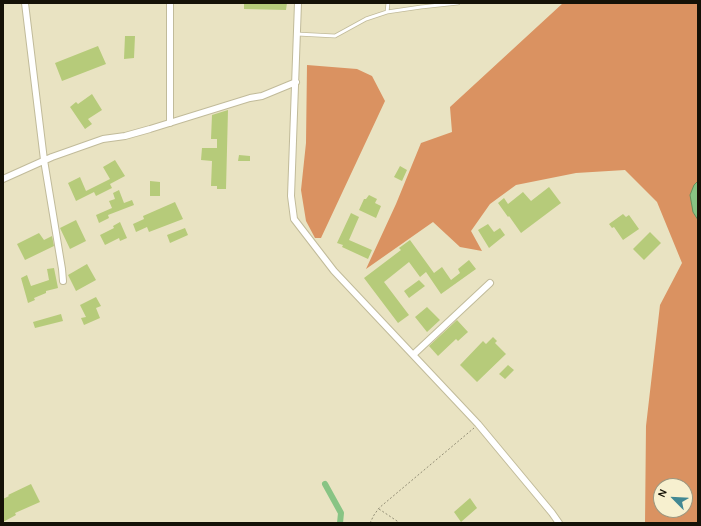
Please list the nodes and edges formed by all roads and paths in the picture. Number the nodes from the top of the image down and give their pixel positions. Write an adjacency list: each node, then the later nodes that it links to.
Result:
1 (25, 3): 10 (street)
2 (170, 3): 9 (street)
3 (298, 3): 7 (street)
4 (388, 3): 6 (lane)
5 (458, 3): 6 (lane)
6 (386, 12): 7 (lane)
7 (297, 34): 8 (street)
8 (296, 82): 9 (street); 14 (street)
9 (170, 123): 10 (street)
10 (44, 160): 11 (street); 12 (street)
11 (3, 179)
12 (63, 281)
13 (490, 283): 14 (street)
14 (414, 354): 15 (street)
15 (478, 424): 16 (path); 21 (street)
16 (379, 508): 17 (path); 18 (path)
17 (370, 523)
18 (400, 523)
19 (405, 523): 20 (path)
20 (423, 523)
21 (559, 523)

